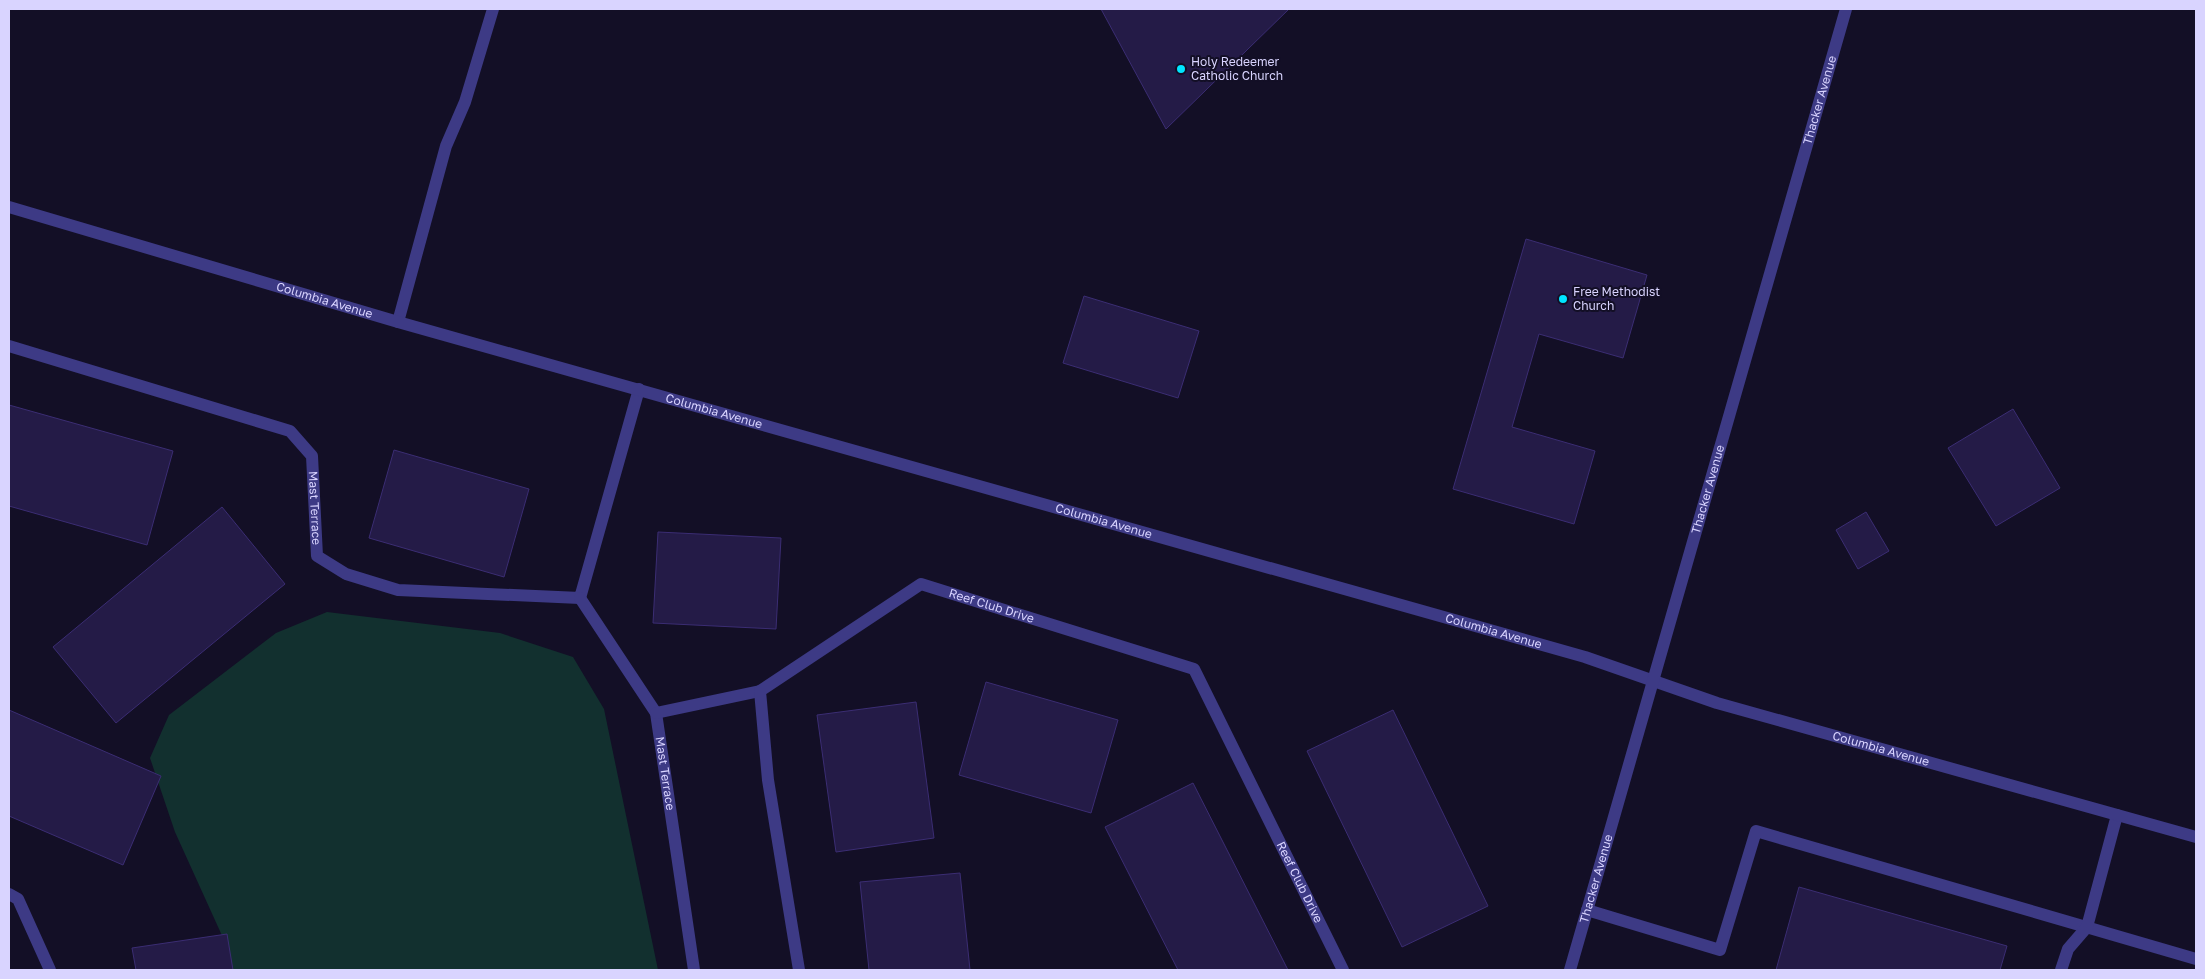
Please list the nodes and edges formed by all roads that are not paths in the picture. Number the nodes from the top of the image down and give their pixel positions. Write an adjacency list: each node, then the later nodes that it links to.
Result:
1 (492, 9): 4 (street)
2 (1846, 9): 8 (street, Thacker Avenue)
3 (9, 208): 4 (street, Columbia Avenue)
4 (398, 322): 6 (street, Columbia Avenue)
5 (9, 346): 7 (street, Mast Terrace)
6 (639, 389): 7 (street); 8 (street, Columbia Avenue)
7 (580, 598): 10 (street, Mast Terrace)
8 (1652, 680): 11 (street, Columbia Avenue); 14 (street, Thacker Avenue)
9 (760, 691): 10 (street); 19 (street); 20 (street, Reef Club Drive)
10 (656, 713): 18 (street, Mast Terrace)
11 (2117, 815): 12 (street, Columbia Avenue); 15 (street)
12 (2196, 837)
13 (9, 894): 17 (street)
14 (1587, 910): 15 (street); 21 (street, Thacker Avenue)
15 (2087, 927): 16 (street); 22 (street)
16 (2196, 959)
17 (50, 970)
18 (694, 970)
19 (800, 970)
20 (1343, 970)
21 (1570, 970)
22 (2061, 970)

